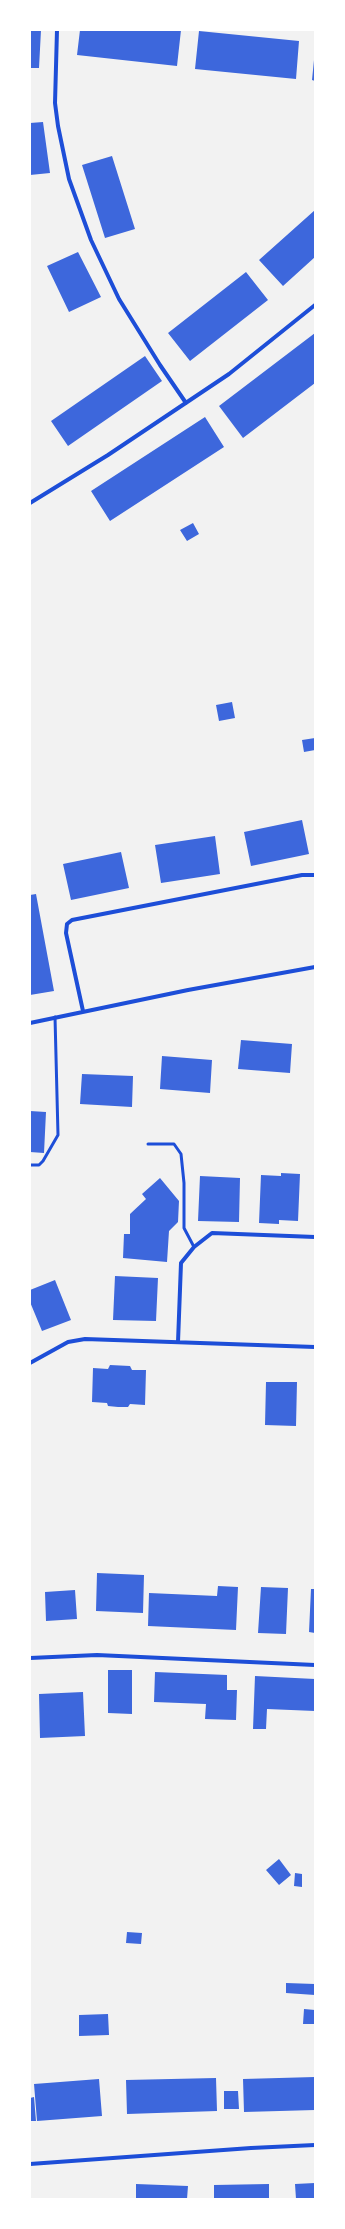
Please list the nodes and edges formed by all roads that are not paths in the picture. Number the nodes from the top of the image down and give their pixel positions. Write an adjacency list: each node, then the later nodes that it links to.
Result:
1 (57, 30): 3 (street)
2 (315, 304): 3 (street)
3 (186, 403): 4 (street)
4 (30, 503)
5 (315, 875): 7 (street)
6 (315, 967): 7 (street)
7 (83, 1011): 8 (street)
8 (55, 1017): 9 (street); 11 (lane)
9 (30, 1023)
10 (148, 1144): 13 (lane)
11 (30, 1165)
12 (315, 1237): 13 (street)
13 (194, 1247): 14 (street)
14 (178, 1342): 15 (street); 16 (street)
15 (315, 1347)
16 (30, 1363)
17 (30, 1658): 18 (street)
18 (315, 1665)
19 (315, 2145): 20 (street)
20 (30, 2164)

